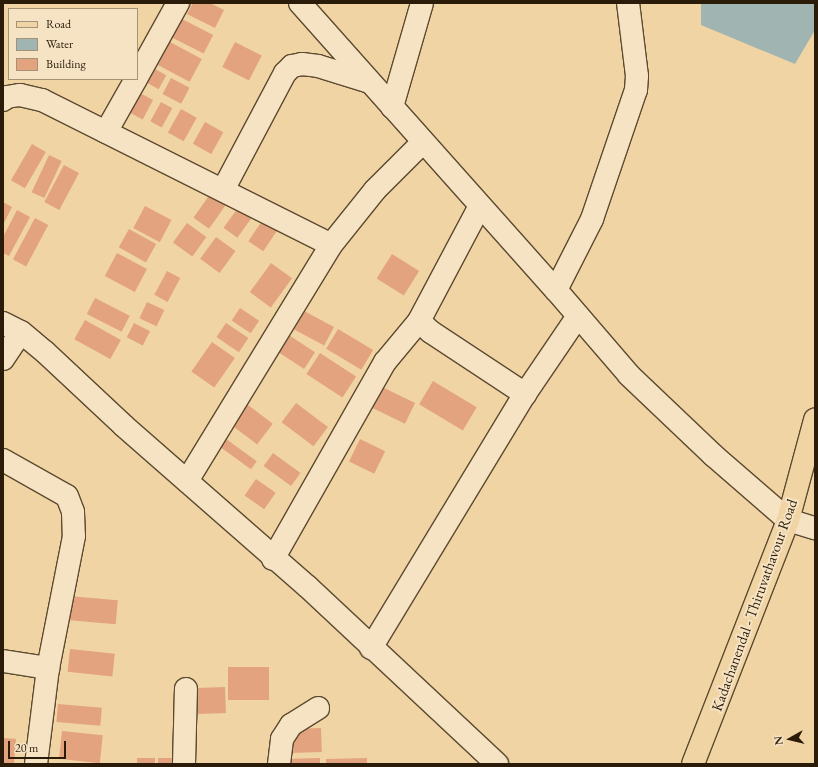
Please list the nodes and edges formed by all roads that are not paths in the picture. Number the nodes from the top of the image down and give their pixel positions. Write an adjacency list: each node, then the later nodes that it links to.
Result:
1 (178, 3): 5 (street)
2 (300, 3): 7 (street)
3 (422, 3): 9 (street)
4 (628, 3): 15 (street)
5 (138, 74)
6 (135, 80): 10 (street)
7 (370, 82): 9 (street); 12 (street)
8 (3, 100): 10 (street)
9 (392, 107): 11 (street)
10 (106, 132): 12 (street)
11 (423, 142): 13 (street); 14 (street)
12 (223, 190): 14 (street)
13 (480, 206): 15 (street); 17 (street)
14 (331, 245): 23 (street)
15 (556, 290): 16 (street)
16 (578, 316): 20 (street); 24 (street)
17 (419, 321): 20 (street); 26 (street)
18 (12, 327): 19 (street); 23 (street)
19 (3, 360)
20 (525, 394): 27 (street)
21 (815, 420): 24 (main road, Kadachanendal - Thiruvathavour Road)
22 (3, 460): 29 (street)
23 (187, 481): 26 (street)
24 (788, 520): 25 (street); 36 (main road, Kadachanendal - Thiruvathavour Road)
25 (815, 528)
26 (273, 559): 27 (street)
27 (371, 648): 35 (street)
28 (3, 661): 29 (street)
29 (48, 668): 32 (street)
30 (186, 689): 33 (street)
31 (318, 708): 34 (street)
32 (36, 764)
33 (184, 764)
34 (279, 764)
35 (497, 764)
36 (693, 764)

